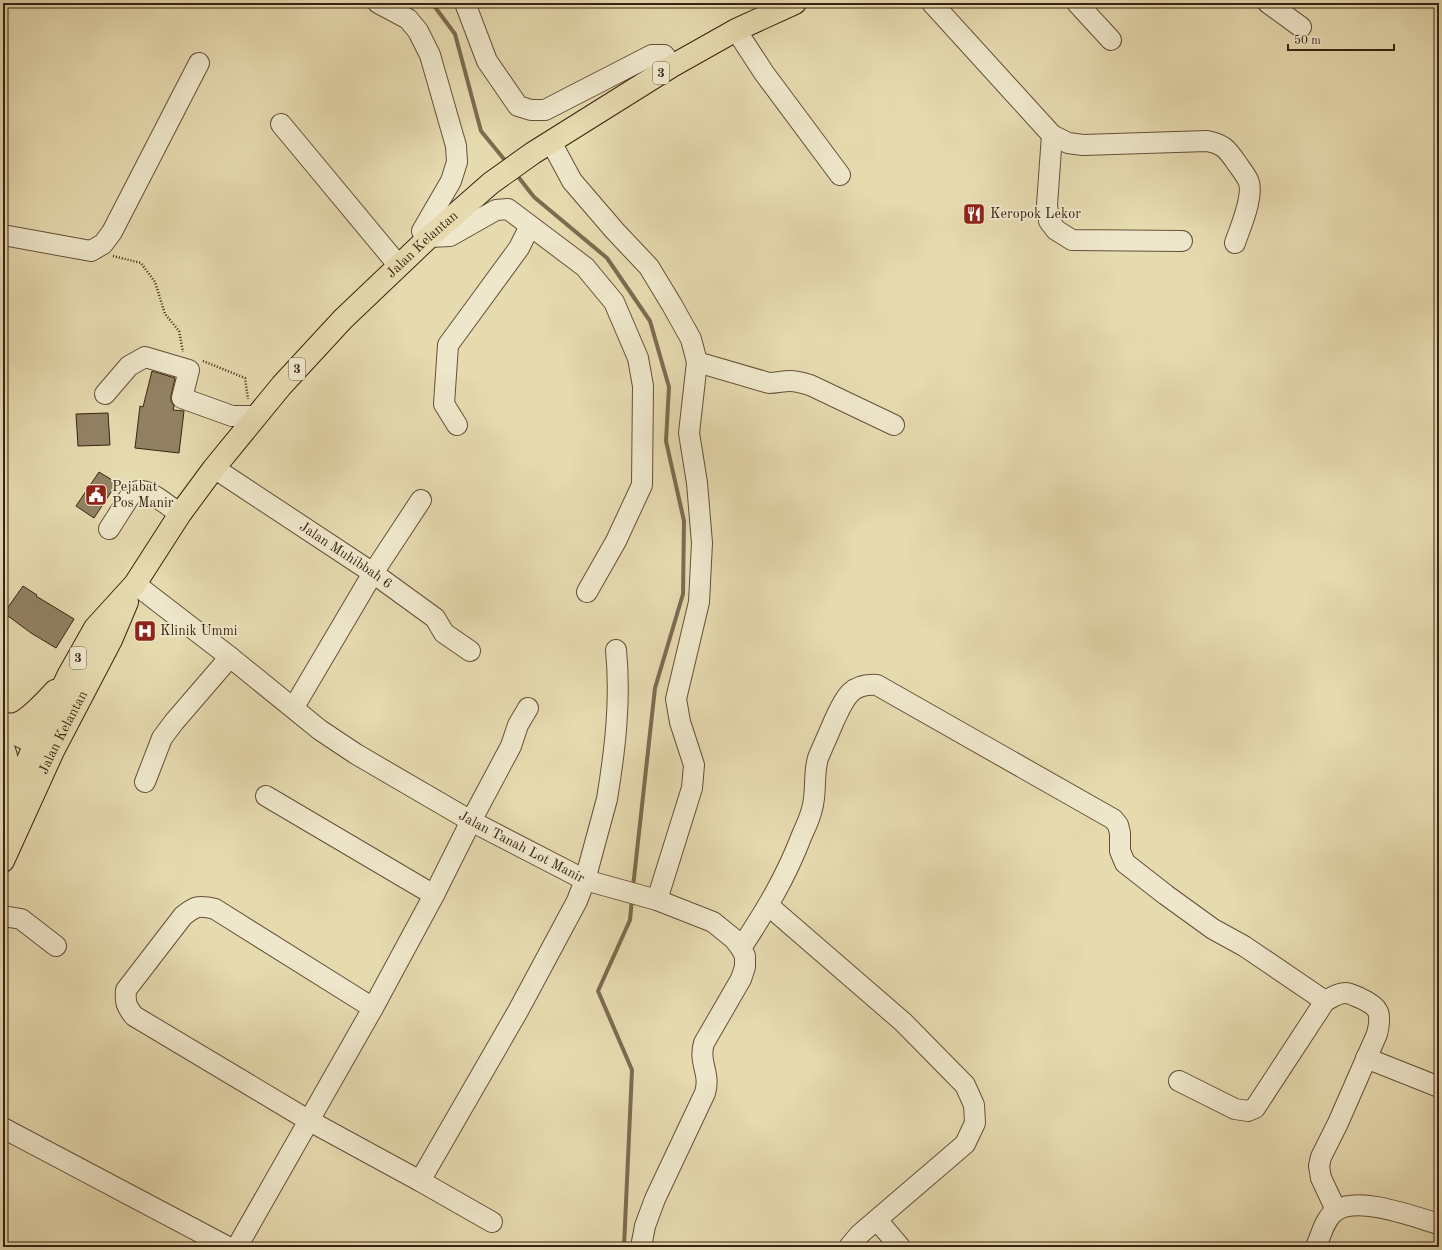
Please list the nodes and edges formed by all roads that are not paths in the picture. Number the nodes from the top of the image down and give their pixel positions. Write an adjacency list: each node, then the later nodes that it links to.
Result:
1 (378, 3): 18 (street)
2 (465, 3): 11 (street)
3 (795, 3): 8 (main road, Jalan Kelantan / 3)
4 (932, 3): 13 (street)
5 (1077, 3): 9 (street)
6 (1268, 3): 7 (street)
7 (1301, 27)
8 (736, 30): 11 (main road, Jalan Kelantan / 3); 15 (street)
9 (1111, 40)
10 (199, 63): 17 (street)
11 (672, 66): 14 (main road, Jalan Kelantan / 3)
12 (281, 124): 21 (street)
13 (1052, 135): 19 (street); 20 (street)
14 (542, 147): 18 (main road, Jalan Kelantan / 3); 22 (street)
15 (840, 175)
16 (530, 226): 18 (street); 25 (street); 33 (street)
17 (3, 235)
18 (428, 239): 21 (main road, Jalan Kelantan / 3)
19 (1182, 241)
20 (1235, 243)
21 (399, 266): 24 (main road, Jalan Kelantan / 3)
22 (698, 362): 26 (street); 53 (street)
23 (105, 394): 24 (street)
24 (256, 416): 27 (main road, Jalan Kelantan / 3)
25 (457, 425)
26 (894, 425)
27 (214, 468): 29 (main road, Jalan Kelantan / 3); 31 (street, Jalan Muhibbah 6)
28 (421, 500): 31 (street)
29 (180, 514): 30 (street); 32 (main road, Jalan Kelantan / 3)
30 (109, 529)
31 (373, 572): 35 (street, Jalan Muhibbah 6); 38 (street)
32 (135, 584): 36 (street, Jalan Tanah Lot Manir); 37 (main road, Jalan Kelantan / 3); 44 (main road, Jalan Kelantan / 3)
33 (587, 592)
34 (616, 650): 51 (street)
35 (470, 651)
36 (230, 656): 38 (street, Jalan Tanah Lot Manir); 45 (street)
37 (68, 676): 40 (main road); 44 (main road, Jalan Kelantan / 3)
38 (294, 707): 49 (street, Jalan Tanah Lot Manir)
39 (528, 708): 49 (street)
40 (3, 724)
41 (3, 728): 44 (main road)
42 (3, 737): 44 (main road)
43 (3, 748): 46 (main road)
44 (42, 752): 48 (main road, Jalan Kelantan / 3); 50 (main road, Jalan Kelantan / 3)
45 (145, 782)
46 (3, 792)
47 (266, 796): 52 (street)
48 (3, 819)
49 (471, 821): 51 (street, Jalan Tanah Lot Manir); 52 (street)
50 (3, 861)
51 (584, 880): 53 (street); 65 (street, Jalan Tanah Lot Manir)
52 (434, 895): 59 (street)
53 (651, 898): 56 (street)
54 (769, 906): 56 (street); 58 (street); 67 (street)
55 (3, 916): 57 (street)
56 (738, 943): 73 (street)
57 (56, 946)
58 (1325, 1001): 60 (street); 61 (street)
59 (373, 1008): 63 (street); 63 (street)
60 (1366, 1058): 62 (street); 66 (street)
61 (1179, 1081)
62 (1439, 1087)
63 (308, 1120): 65 (street); 72 (street)
64 (3, 1128): 70 (street)
65 (420, 1181): 68 (street)
66 (1336, 1210): 69 (street); 76 (street)
67 (877, 1220): 74 (street); 75 (street)
68 (492, 1222)
69 (1439, 1224)
70 (201, 1241): 71 (street)
71 (228, 1247)
72 (237, 1247)
73 (642, 1247)
74 (849, 1247)
75 (900, 1247)
76 (1316, 1247)

